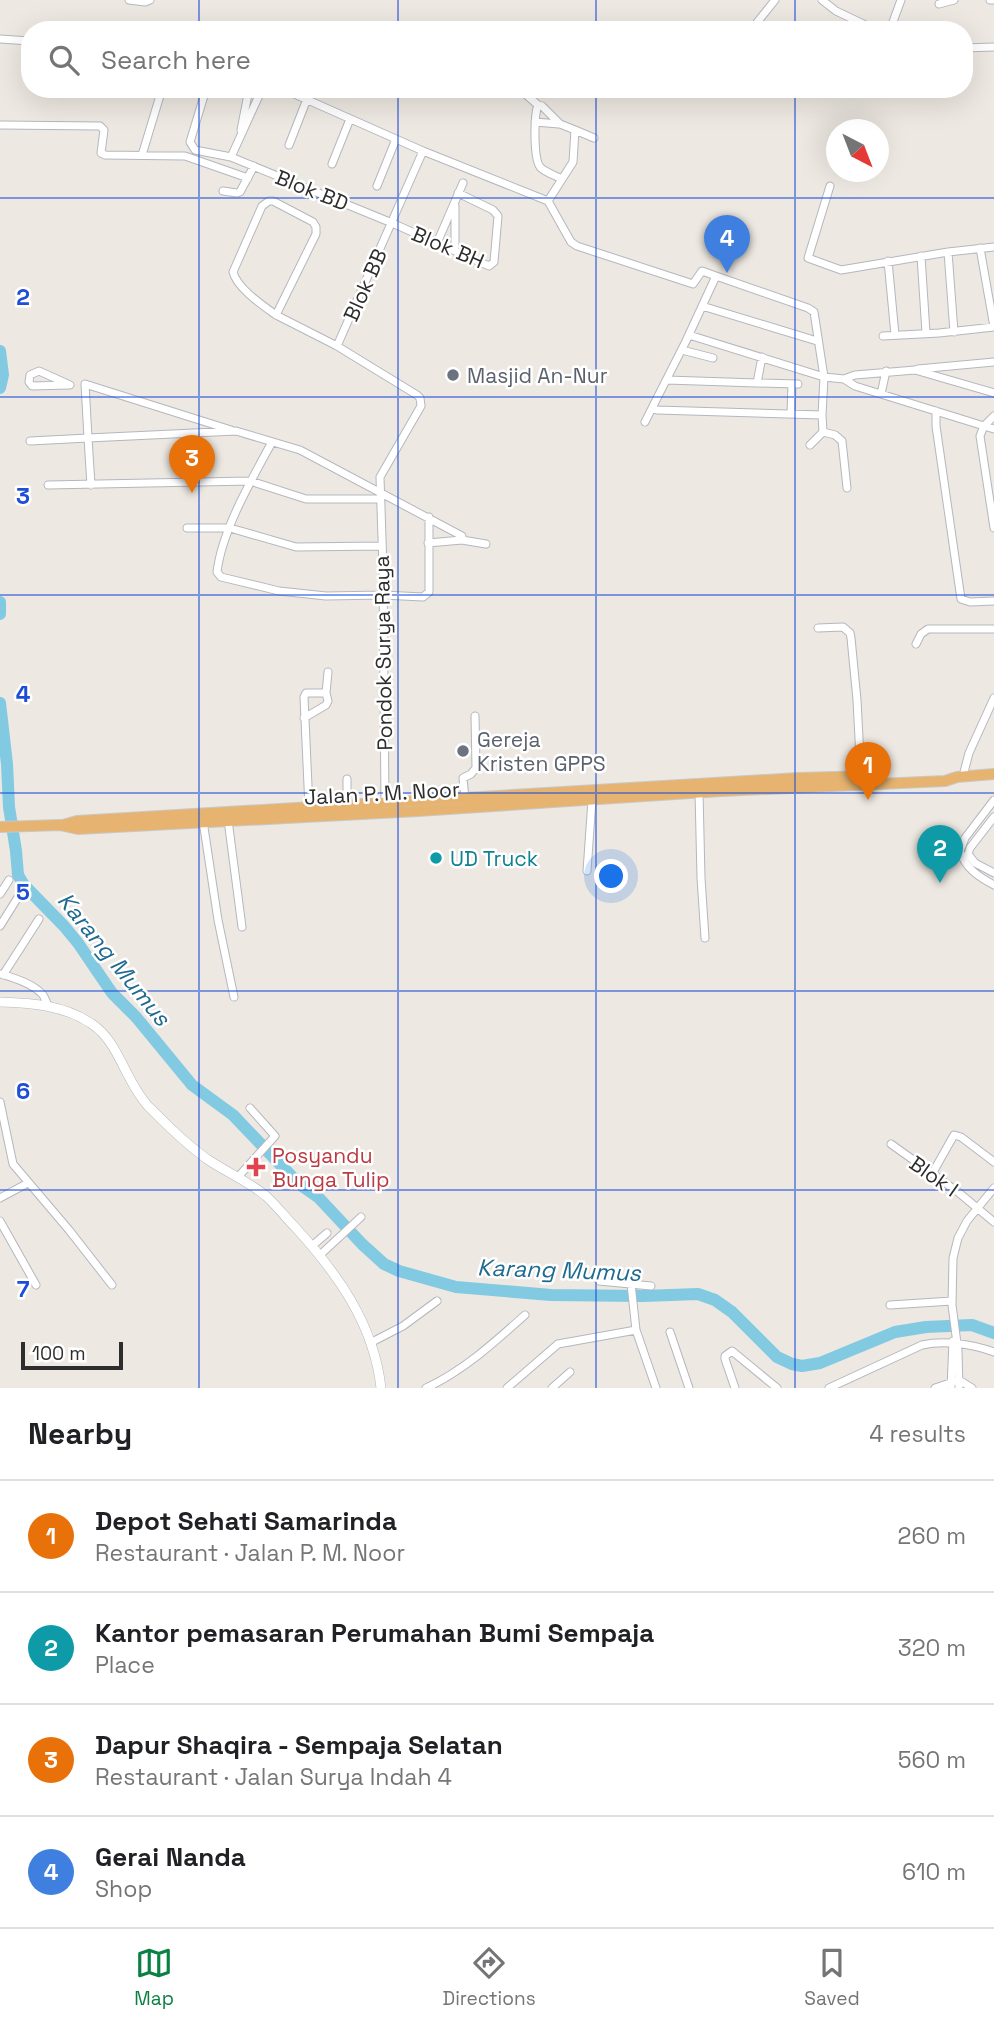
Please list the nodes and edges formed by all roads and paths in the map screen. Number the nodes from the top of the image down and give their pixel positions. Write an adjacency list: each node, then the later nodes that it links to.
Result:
1 (129, 0): 2 (street)
2 (149, 0)
3 (775, 0): 8 (street)
4 (822, 0): 9 (street)
5 (901, 0): 10 (street)
6 (954, 0): 7 (street)
7 (939, 4)
8 (758, 21)
9 (856, 21)
10 (893, 21)
11 (0, 39): 12 (street)
12 (21, 40)
13 (994, 47): 14 (street)
14 (973, 48)
15 (159, 98): 32 (street)
16 (204, 98): 33 (street, Blok BD)
17 (247, 98): 27 (street)
18 (258, 98): 27 (street)
19 (529, 98): 21 (street)
20 (307, 99): 22 (street); 30 (street)
21 (538, 106): 23 (street); 24 (street)
22 (350, 119): 29 (street); 34 (street)
23 (535, 122): 24 (street); 36 (street)
24 (560, 124): 26 (street)
25 (0, 125): 32 (street)
26 (575, 130): 28 (street); 36 (street)
27 (241, 134): 33 (street)
28 (594, 138)
29 (396, 139): 31 (street); 39 (street)
30 (289, 145)
31 (423, 151): 44 (street); 45 (street, Blok BB)
32 (142, 155): 37 (street)
33 (232, 157): 35 (street, Blok BD)
34 (332, 164)
35 (254, 166): 37 (street); 45 (street, Blok BD)
36 (562, 179): 44 (street)
37 (246, 182): 41 (street)
38 (463, 183): 42 (street)
39 (377, 186)
40 (830, 186): 52 (street)
41 (223, 191)
42 (458, 193): 43 (street); 49 (street, Blok BH)
43 (455, 201): 46 (street); 49 (street)
44 (548, 201): 53 (street)
45 (392, 223): 46 (street, Blok BH); 63 (street, Blok BB)
46 (437, 243): 49 (street, Blok BH)
47 (994, 247): 48 (street)
48 (980, 248): 50 (street); 56 (street)
49 (455, 251)
50 (948, 252): 51 (street); 57 (street)
51 (921, 256): 52 (street); 58 (street)
52 (888, 261): 59 (street)
53 (716, 276): 54 (street); 61 (street)
54 (702, 306): 61 (street); 62 (street)
55 (276, 314): 55 (street); 63 (street)
56 (994, 327): 57 (street)
57 (954, 332): 58 (street)
58 (926, 333): 59 (street)
59 (895, 335): 60 (street)
60 (883, 336)
61 (817, 341): 72 (street)
62 (685, 343): 64 (street); 65 (street); 70 (street)
63 (337, 346): 95 (street, Pondok Surya Raya)
64 (713, 358)
65 (762, 360): 71 (street); 72 (street)
66 (994, 362): 67 (street)
67 (915, 370): 68 (street); 75 (street)
68 (886, 371): 69 (street); 76 (street)
69 (844, 379): 72 (street); 76 (street)
70 (667, 380): 71 (street); 77 (street)
71 (757, 383): 78 (street)
72 (823, 383): 80 (street)
73 (85, 384): 74 (street); 85 (street); 87 (street)
74 (70, 385): 74 (street)
75 (994, 393)
76 (881, 394): 79 (street)
77 (652, 408): 78 (street); 82 (street)
78 (791, 414): 80 (street)
79 (936, 414): 84 (street); 105 (street)
80 (822, 415): 86 (street)
81 (994, 416): 84 (street)
82 (645, 422)
83 (994, 429): 84 (street)
84 (982, 430): 99 (street)
85 (236, 431): 87 (street); 89 (street)
86 (823, 432): 90 (street); 94 (street)
87 (88, 438): 88 (street); 93 (street)
88 (30, 441)
89 (272, 442): 91 (street); 95 (street)
90 (810, 445)
91 (250, 481): 93 (street); 95 (street); 98 (street)
92 (48, 485): 93 (street)
93 (91, 485)
94 (847, 488)
95 (380, 496): 96 (street); 103 (street, Pondok Surya Raya)
96 (429, 517): 100 (street); 101 (street)
97 (187, 528): 98 (street)
98 (230, 528): 103 (street); 104 (street)
99 (994, 528)
100 (461, 540): 101 (street); 102 (street)
101 (428, 543): 104 (street)
102 (486, 544)
103 (382, 545): 104 (street, Pondok Surya Raya)
104 (383, 595): 125 (street, Pondok Surya Raya)
105 (994, 601)
106 (818, 628): 116 (street)
107 (994, 629): 108 (street)
108 (916, 644)
109 (328, 672): 110 (street)
110 (327, 693): 113 (street); 113 (street)
111 (994, 698): 115 (street)
112 (475, 716): 121 (street)
113 (304, 718): 124 (street)
114 (994, 774): 115 (highway, Jalan P. M. Noor)
115 (960, 776): 116 (highway, Jalan P. M. Noor); 118 (highway, Jalan P. M. Noor)
116 (860, 777): 118 (highway, Jalan P. M. Noor)
117 (347, 779): 123 (street)
118 (844, 781): 119 (highway, Jalan P. M. Noor); 120 (highway, Jalan P. M. Noor)
119 (699, 792): 120 (highway, Jalan P. M. Noor); 141 (street)
120 (589, 797): 121 (highway, Jalan P. M. Noor); 125 (highway, Jalan P. M. Noor); 132 (street)
121 (466, 799): 125 (highway, Jalan P. M. Noor)
122 (994, 800): 131 (street)
123 (347, 806): 124 (highway, Jalan P. M. Noor); 125 (highway, Jalan P. M. Noor)
124 (309, 808): 127 (highway, Jalan P. M. Noor)
125 (385, 808): 127 (highway, Jalan P. M. Noor)
126 (994, 817): 131 (street)
127 (230, 818): 128 (highway, Jalan P. M. Noor); 129 (highway, Jalan P. M. Noor); 140 (street)
128 (202, 821): 129 (highway, Jalan P. M. Noor); 143 (street)
129 (60, 825): 130 (highway, Jalan P. M. Noor)
130 (1, 827)
131 (965, 856): 133 (street); 135 (street)
132 (587, 871)
133 (994, 873)
134 (9, 880): 136 (street)
135 (994, 885)
136 (0, 894)
137 (20, 894): 139 (street)
138 (39, 919): 142 (street)
139 (0, 926)
140 (242, 926)
141 (705, 938)
142 (1, 974): 145 (street)
143 (234, 997)
144 (0, 1002): 145 (street)
145 (48, 1005): 151 (street)
146 (0, 1102): 152 (street)
147 (250, 1108): 151 (street)
148 (891, 1144): 150 (street, Blok I)
149 (994, 1162): 150 (street)
150 (933, 1174): 155 (street, Blok I)
151 (238, 1177): 160 (street)
152 (28, 1183): 154 (street); 164 (street)
153 (994, 1188): 155 (street)
154 (0, 1198)
155 (977, 1208): 158 (street, Blok I); 168 (street)
156 (360, 1219): 161 (street)
157 (0, 1221): 163 (street)
158 (994, 1222)
159 (327, 1233): 160 (street)
160 (312, 1246): 161 (street)
161 (320, 1255): 174 (street)
162 (598, 1281): 165 (street)
163 (36, 1285)
164 (113, 1285)
165 (631, 1286): 166 (street); 171 (street)
166 (651, 1286)
167 (437, 1301): 174 (street)
168 (952, 1303): 169 (street); 173 (street)
169 (890, 1305)
170 (525, 1315): 178 (street)
171 (636, 1330): 180 (street); 182 (street)
172 (670, 1332): 183 (street)
173 (955, 1340): 175 (street); 177 (street); 186 (street)
174 (372, 1342): 179 (street)
175 (994, 1352)
176 (570, 1372): 181 (street)
177 (955, 1384): 187 (street); 188 (street)
178 (431, 1387)
179 (381, 1388)
180 (507, 1388)
181 (552, 1388)
182 (656, 1388)
183 (689, 1388)
184 (735, 1388): 185 (street)
185 (777, 1388)
186 (829, 1388)
187 (935, 1388)
188 (972, 1388)

